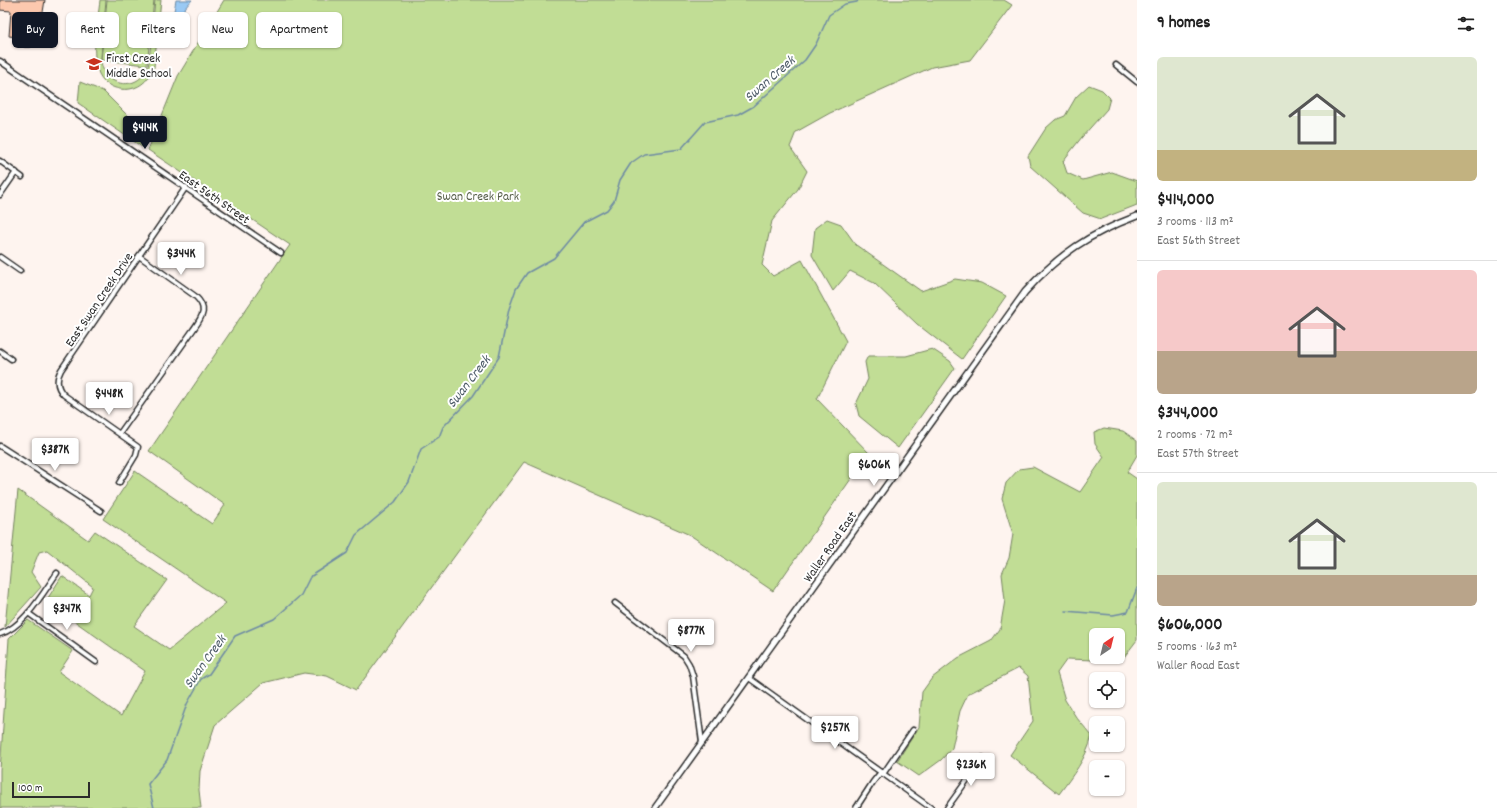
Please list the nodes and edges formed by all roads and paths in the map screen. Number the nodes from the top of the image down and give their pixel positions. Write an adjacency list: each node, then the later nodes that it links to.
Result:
1 (0, 61): 7 (street, East 56th Street)
2 (1116, 65): 3 (street)
3 (1137, 82)
4 (0, 161): 5 (street)
5 (16, 172): 6 (street); 8 (street)
6 (22, 177)
7 (186, 187): 10 (street, East 56th Street); 11 (street, East Swan Creek Drive)
8 (0, 195)
9 (1137, 216): 25 (street, Waller Road East)
10 (280, 253)
11 (139, 256): 16 (street, East Swan Creek Drive); 16 (street)
12 (0, 257): 13 (street)
13 (20, 271)
14 (0, 351): 15 (street)
15 (11, 359)
16 (120, 433): 18 (street)
17 (0, 446): 19 (street)
18 (119, 483)
19 (101, 511)
20 (57, 573): 22 (street)
21 (615, 603): 27 (street)
22 (28, 613): 23 (street); 24 (street)
23 (0, 634)
24 (96, 662)
25 (749, 678): 27 (street, Waller Road East); 29 (street)
26 (913, 730): 29 (street)
27 (702, 742): 30 (street, Waller Road East)
28 (983, 758): 33 (street)
29 (882, 773): 31 (street); 32 (street)
30 (655, 808)
31 (856, 808)
32 (931, 808)
33 (947, 808)

